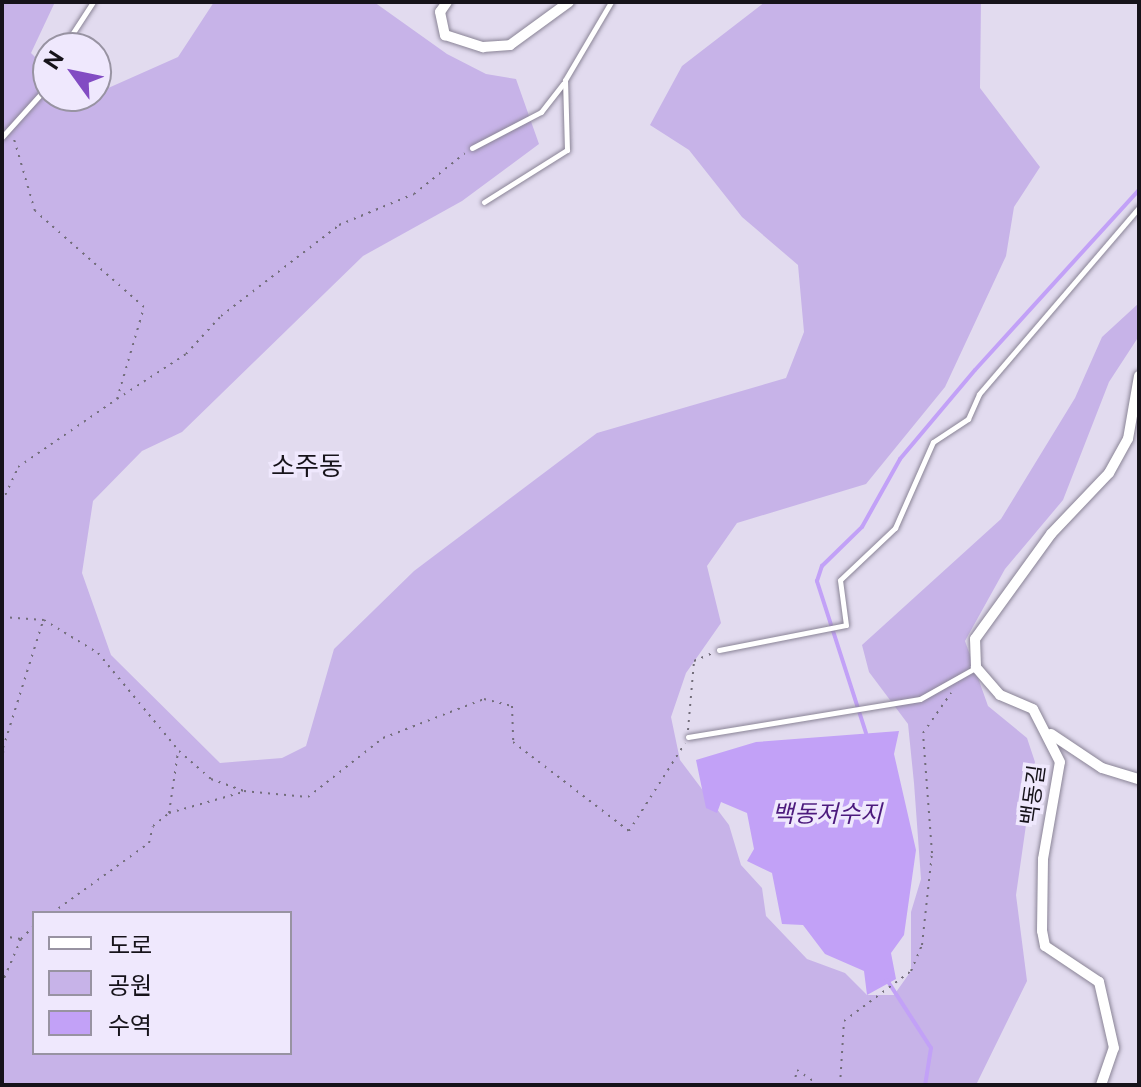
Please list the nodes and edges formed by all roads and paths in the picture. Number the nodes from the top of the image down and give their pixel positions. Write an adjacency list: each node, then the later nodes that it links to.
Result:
1 (93, 2): 5 (lane)
2 (447, 2): 3 (street)
3 (569, 2)
4 (611, 2): 6 (lane)
5 (73, 32)
6 (565, 80): 9 (lane); 10 (lane)
7 (32, 104): 8 (lane)
8 (5, 135): 13 (path)
9 (472, 148): 13 (path)
10 (484, 202)
11 (1139, 207): 17 (lane)
12 (1139, 376): 18 (street)
13 (117, 399): 14 (path)
14 (2, 502)
15 (2, 617): 16 (path)
16 (44, 620): 22 (path); 24 (path)
17 (719, 650): 21 (path)
18 (976, 667): 19 (lane); 20 (street, 백동길)
19 (957, 684): 21 (lane); 36 (path)
20 (1051, 734): 23 (street); 37 (street, 백동길)
21 (688, 737): 25 (path)
22 (179, 751): 25 (path); 26 (path)
23 (1139, 779)
24 (2, 785)
25 (244, 791): 26 (path)
26 (169, 813): 27 (path)
27 (55, 911)
28 (32, 928): 30 (path)
29 (2, 936): 30 (path)
30 (21, 939): 31 (path)
31 (2, 983)
32 (2, 1044): 33 (path)
33 (2, 1051)
34 (794, 1085): 35 (path)
35 (819, 1085)
36 (840, 1085)
37 (1101, 1085)

